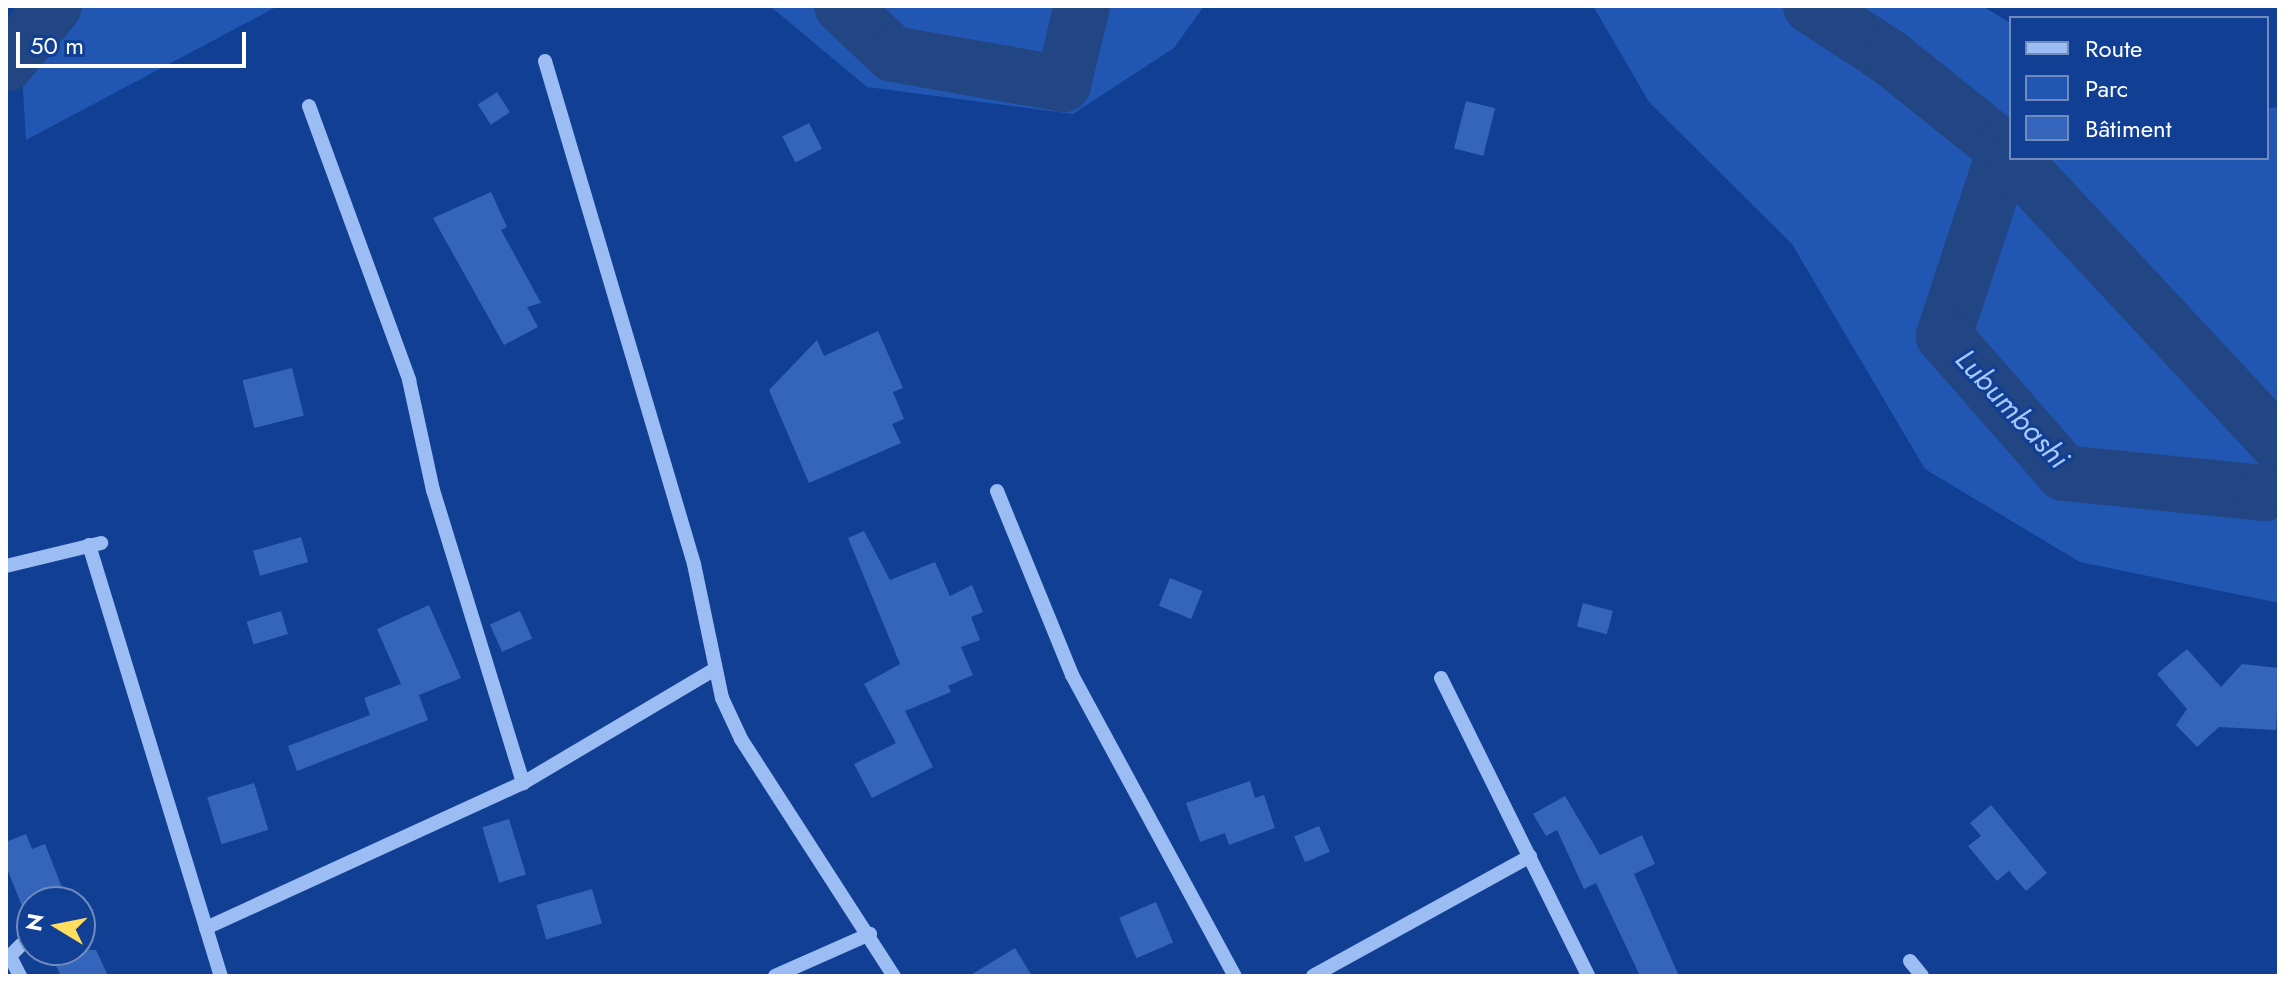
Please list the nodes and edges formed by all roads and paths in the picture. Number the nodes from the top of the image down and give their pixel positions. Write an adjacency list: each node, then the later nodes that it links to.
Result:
1 (545, 61): 5 (street)
2 (309, 106): 7 (street)
3 (997, 491): 17 (street)
4 (6, 566): 9 (street)
5 (713, 670): 7 (street); 10 (street)
6 (1441, 678): 8 (street)
7 (523, 783): 9 (street)
8 (1530, 856): 18 (street); 19 (street)
9 (206, 928): 14 (street)
10 (870, 934): 15 (street); 16 (street)
11 (16, 950): 13 (street)
12 (1910, 961): 20 (street)
13 (20, 976)
14 (221, 976)
15 (775, 976)
16 (894, 976)
17 (1235, 976)
18 (1313, 976)
19 (1588, 976)
20 (1922, 976)

